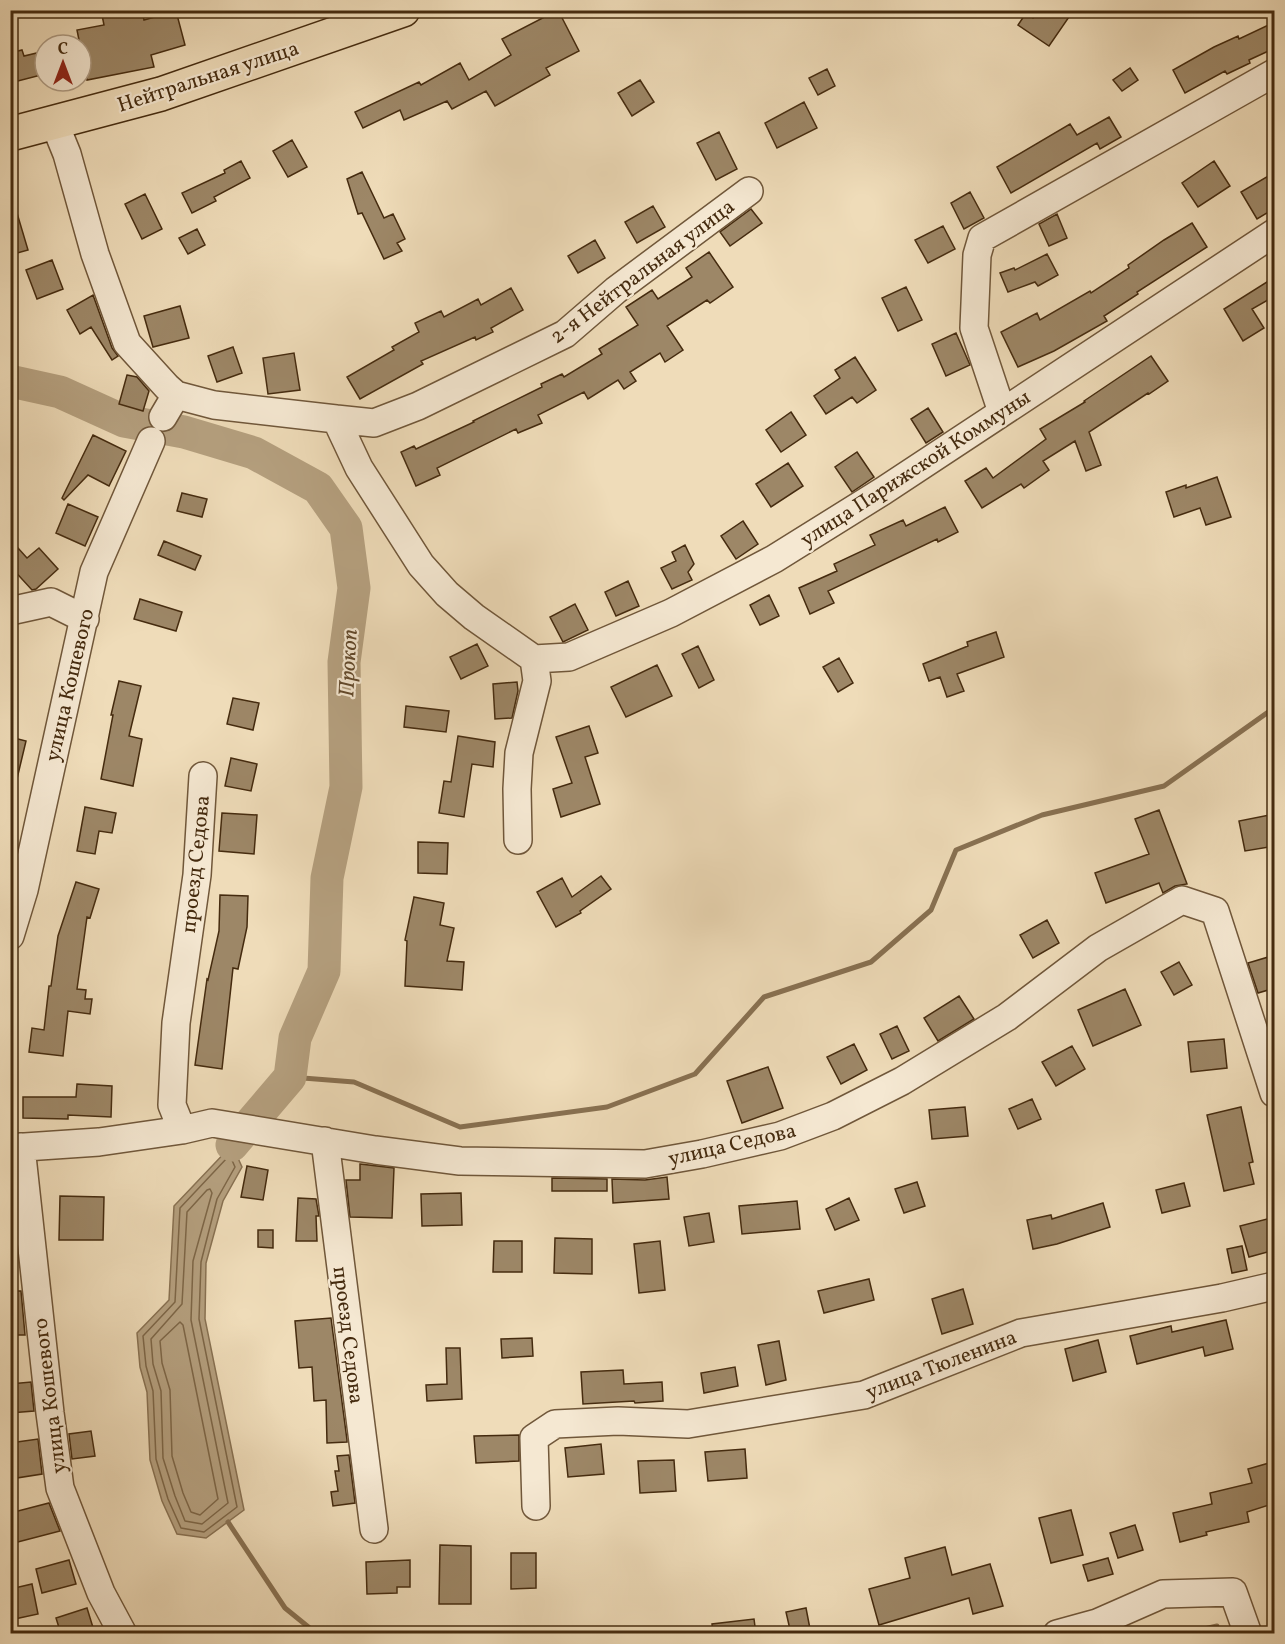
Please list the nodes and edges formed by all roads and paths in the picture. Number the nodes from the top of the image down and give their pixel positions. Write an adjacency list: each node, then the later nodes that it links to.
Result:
1 (404, 10): 3 (main road, Нейтральная улица)
2 (1275, 73): 7 (street)
3 (54, 122): 4 (main road, Нейтральная улица); 8 (street)
4 (10, 134)
5 (748, 191): 8 (street, 2-я Нейтральная улица)
6 (1275, 233): 7 (street, улица Парижской Коммуны)
7 (1002, 412): 12 (street, улица Парижской Коммуны)
8 (336, 419): 12 (street)
9 (152, 441): 11 (street, улица Кошевого)
10 (10, 611): 11 (street)
11 (85, 619): 15 (street, улица Кошевого)
12 (534, 659): 14 (street)
13 (203, 776): 18 (street, проезд Седова)
14 (518, 840)
15 (10, 936)
16 (1275, 1093): 19 (street, улица Седова)
17 (247, 1128): 18 (street, улица Кошевого); 19 (street, улица Седова)
18 (182, 1130): 20 (street, улица Кошевого)
19 (325, 1141): 23 (street, проезд Седова)
20 (16, 1147): 24 (street, улица Кошевого)
21 (1275, 1286): 22 (street, улица Тюленина)
22 (536, 1506)
23 (374, 1529)
24 (123, 1634)
25 (1057, 1634): 26 (street)
26 (1248, 1634)

